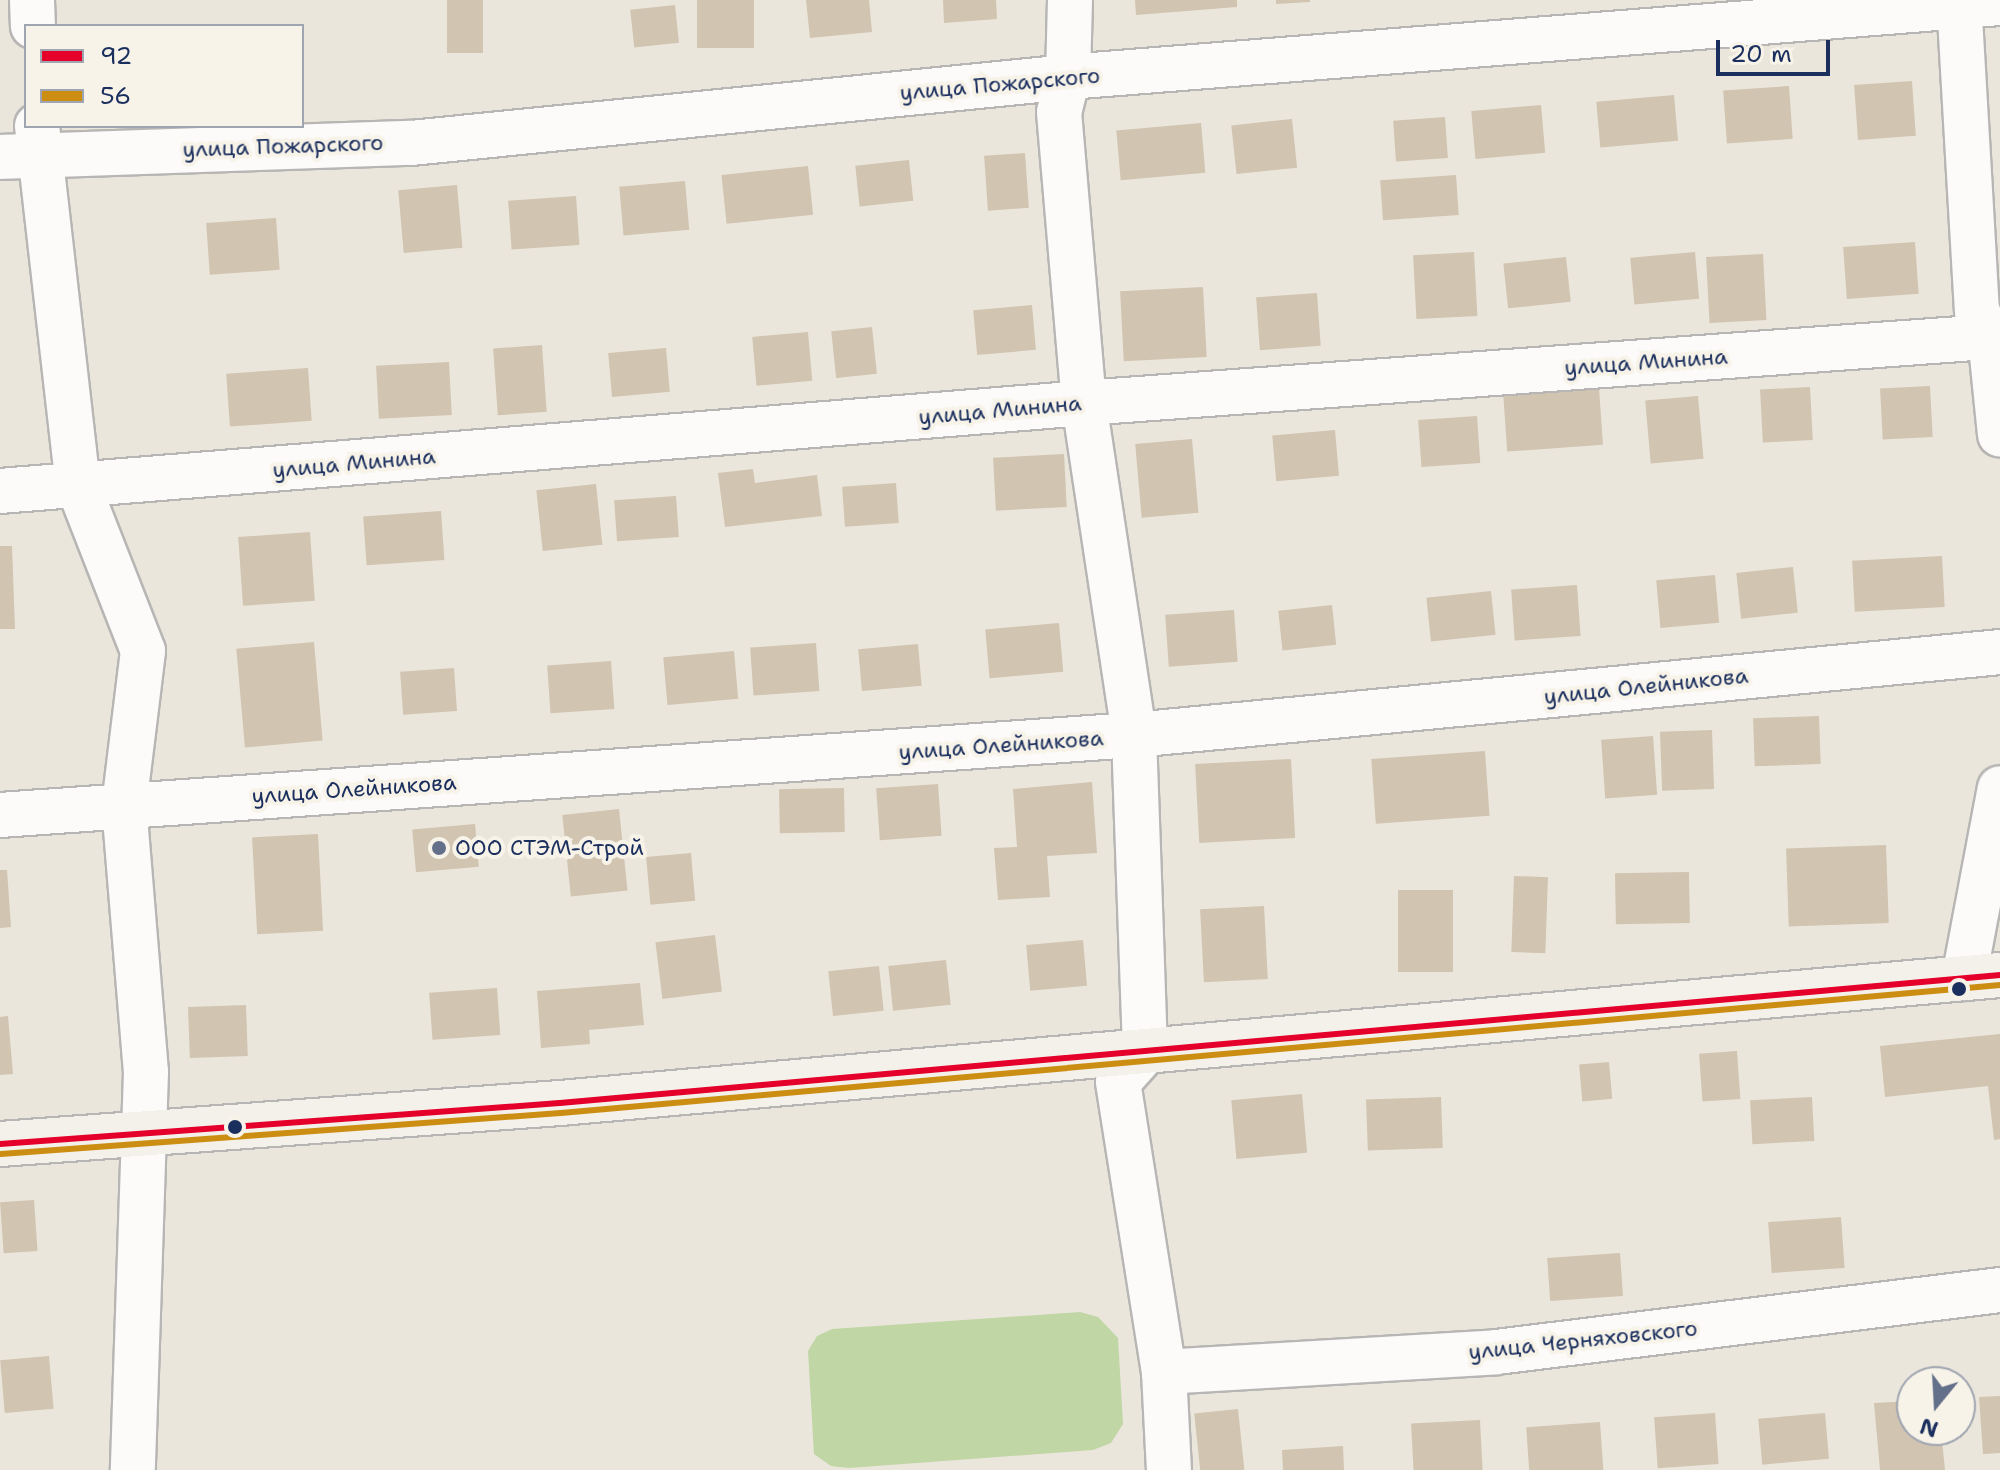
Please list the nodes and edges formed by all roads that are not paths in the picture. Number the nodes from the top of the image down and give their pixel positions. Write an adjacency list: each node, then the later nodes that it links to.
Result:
1 (32, 0): 4 (street)
2 (1070, 0): 5 (street)
3 (1973, 3): 5 (street, улица Пожарского); 7 (street)
4 (33, 24)
5 (1068, 77): 6 (street, улица Пожарского); 8 (street)
6 (25, 146): 10 (street)
7 (1995, 336): 8 (street, улица Минина); 9 (street)
8 (1084, 403): 10 (street, улица Минина); 13 (street)
9 (2000, 434)
10 (78, 485): 11 (street, улица Минина); 15 (street)
11 (0, 491)
12 (2000, 652): 13 (street, улица Олейникова)
13 (1134, 735): 15 (street, улица Олейникова); 18 (street)
14 (2000, 788): 17 (street)
15 (124, 805): 16 (street, улица Олейникова); 19 (street)
16 (0, 815)
17 (1982, 977): 18 (street)
18 (1145, 1052): 19 (street); 22 (street)
19 (144, 1132): 20 (street); 23 (street)
20 (0, 1144)
21 (2000, 1290): 22 (street, улица Черняховского)
22 (1164, 1372): 24 (street)
23 (133, 1470)
24 (1169, 1470)

